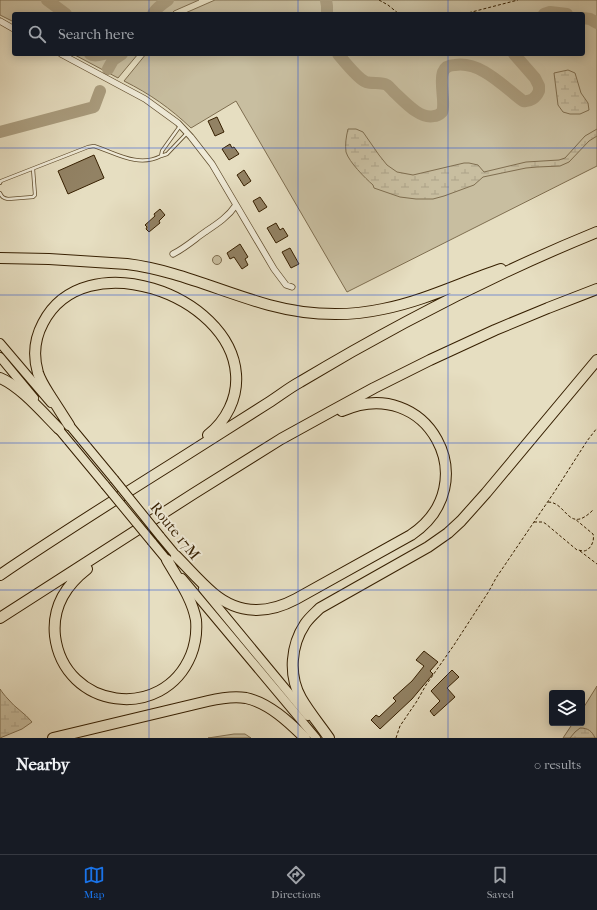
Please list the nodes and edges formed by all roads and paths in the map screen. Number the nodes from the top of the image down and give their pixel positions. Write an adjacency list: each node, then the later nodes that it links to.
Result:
1 (379, 0): 3 (path)
2 (518, 0): 4 (path)
3 (397, 12)
4 (472, 12)
5 (0, 21): 6 (street)
6 (12, 28)
7 (65, 56): 8 (street)
8 (180, 125): 9 (street); 10 (lane)
9 (187, 133): 10 (lane); 14 (street)
10 (161, 156): 11 (lane)
11 (33, 169): 12 (lane); 13 (lane)
12 (0, 183)
13 (0, 192)
14 (236, 205): 17 (street); 19 (street)
15 (597, 232): 16 (highway)
16 (568, 244): 18 (highway); 29 (highway)
17 (173, 254)
18 (0, 258)
19 (292, 287)
20 (597, 289): 28 (highway)
21 (0, 343): 25 (main road, Route 17M)
22 (0, 357): 27 (main road, Route 17M)
23 (597, 360): 44 (highway)
24 (0, 378): 27 (highway)
25 (69, 425): 29 (highway); 36 (main road, Route 17M, bridge)
26 (597, 428): 30 (path)
27 (59, 429): 37 (main road, Route 17M, bridge)
28 (289, 435): 34 (highway); 36 (highway)
29 (177, 461): 39 (highway)
30 (547, 502): 32 (path); 33 (path)
31 (593, 510): 32 (path)
32 (575, 519): 35 (path)
33 (534, 522): 35 (path); 45 (path)
34 (124, 538): 37 (highway); 40 (highway)
35 (580, 551): 38 (path)
36 (176, 556): 44 (main road, Route 17M)
37 (167, 560): 43 (main road, Route 17M)
38 (597, 564)
39 (0, 575)
40 (0, 618)
41 (53, 738): 42 (highway)
42 (306, 738)
43 (316, 738)
44 (328, 738)
45 (396, 738)

